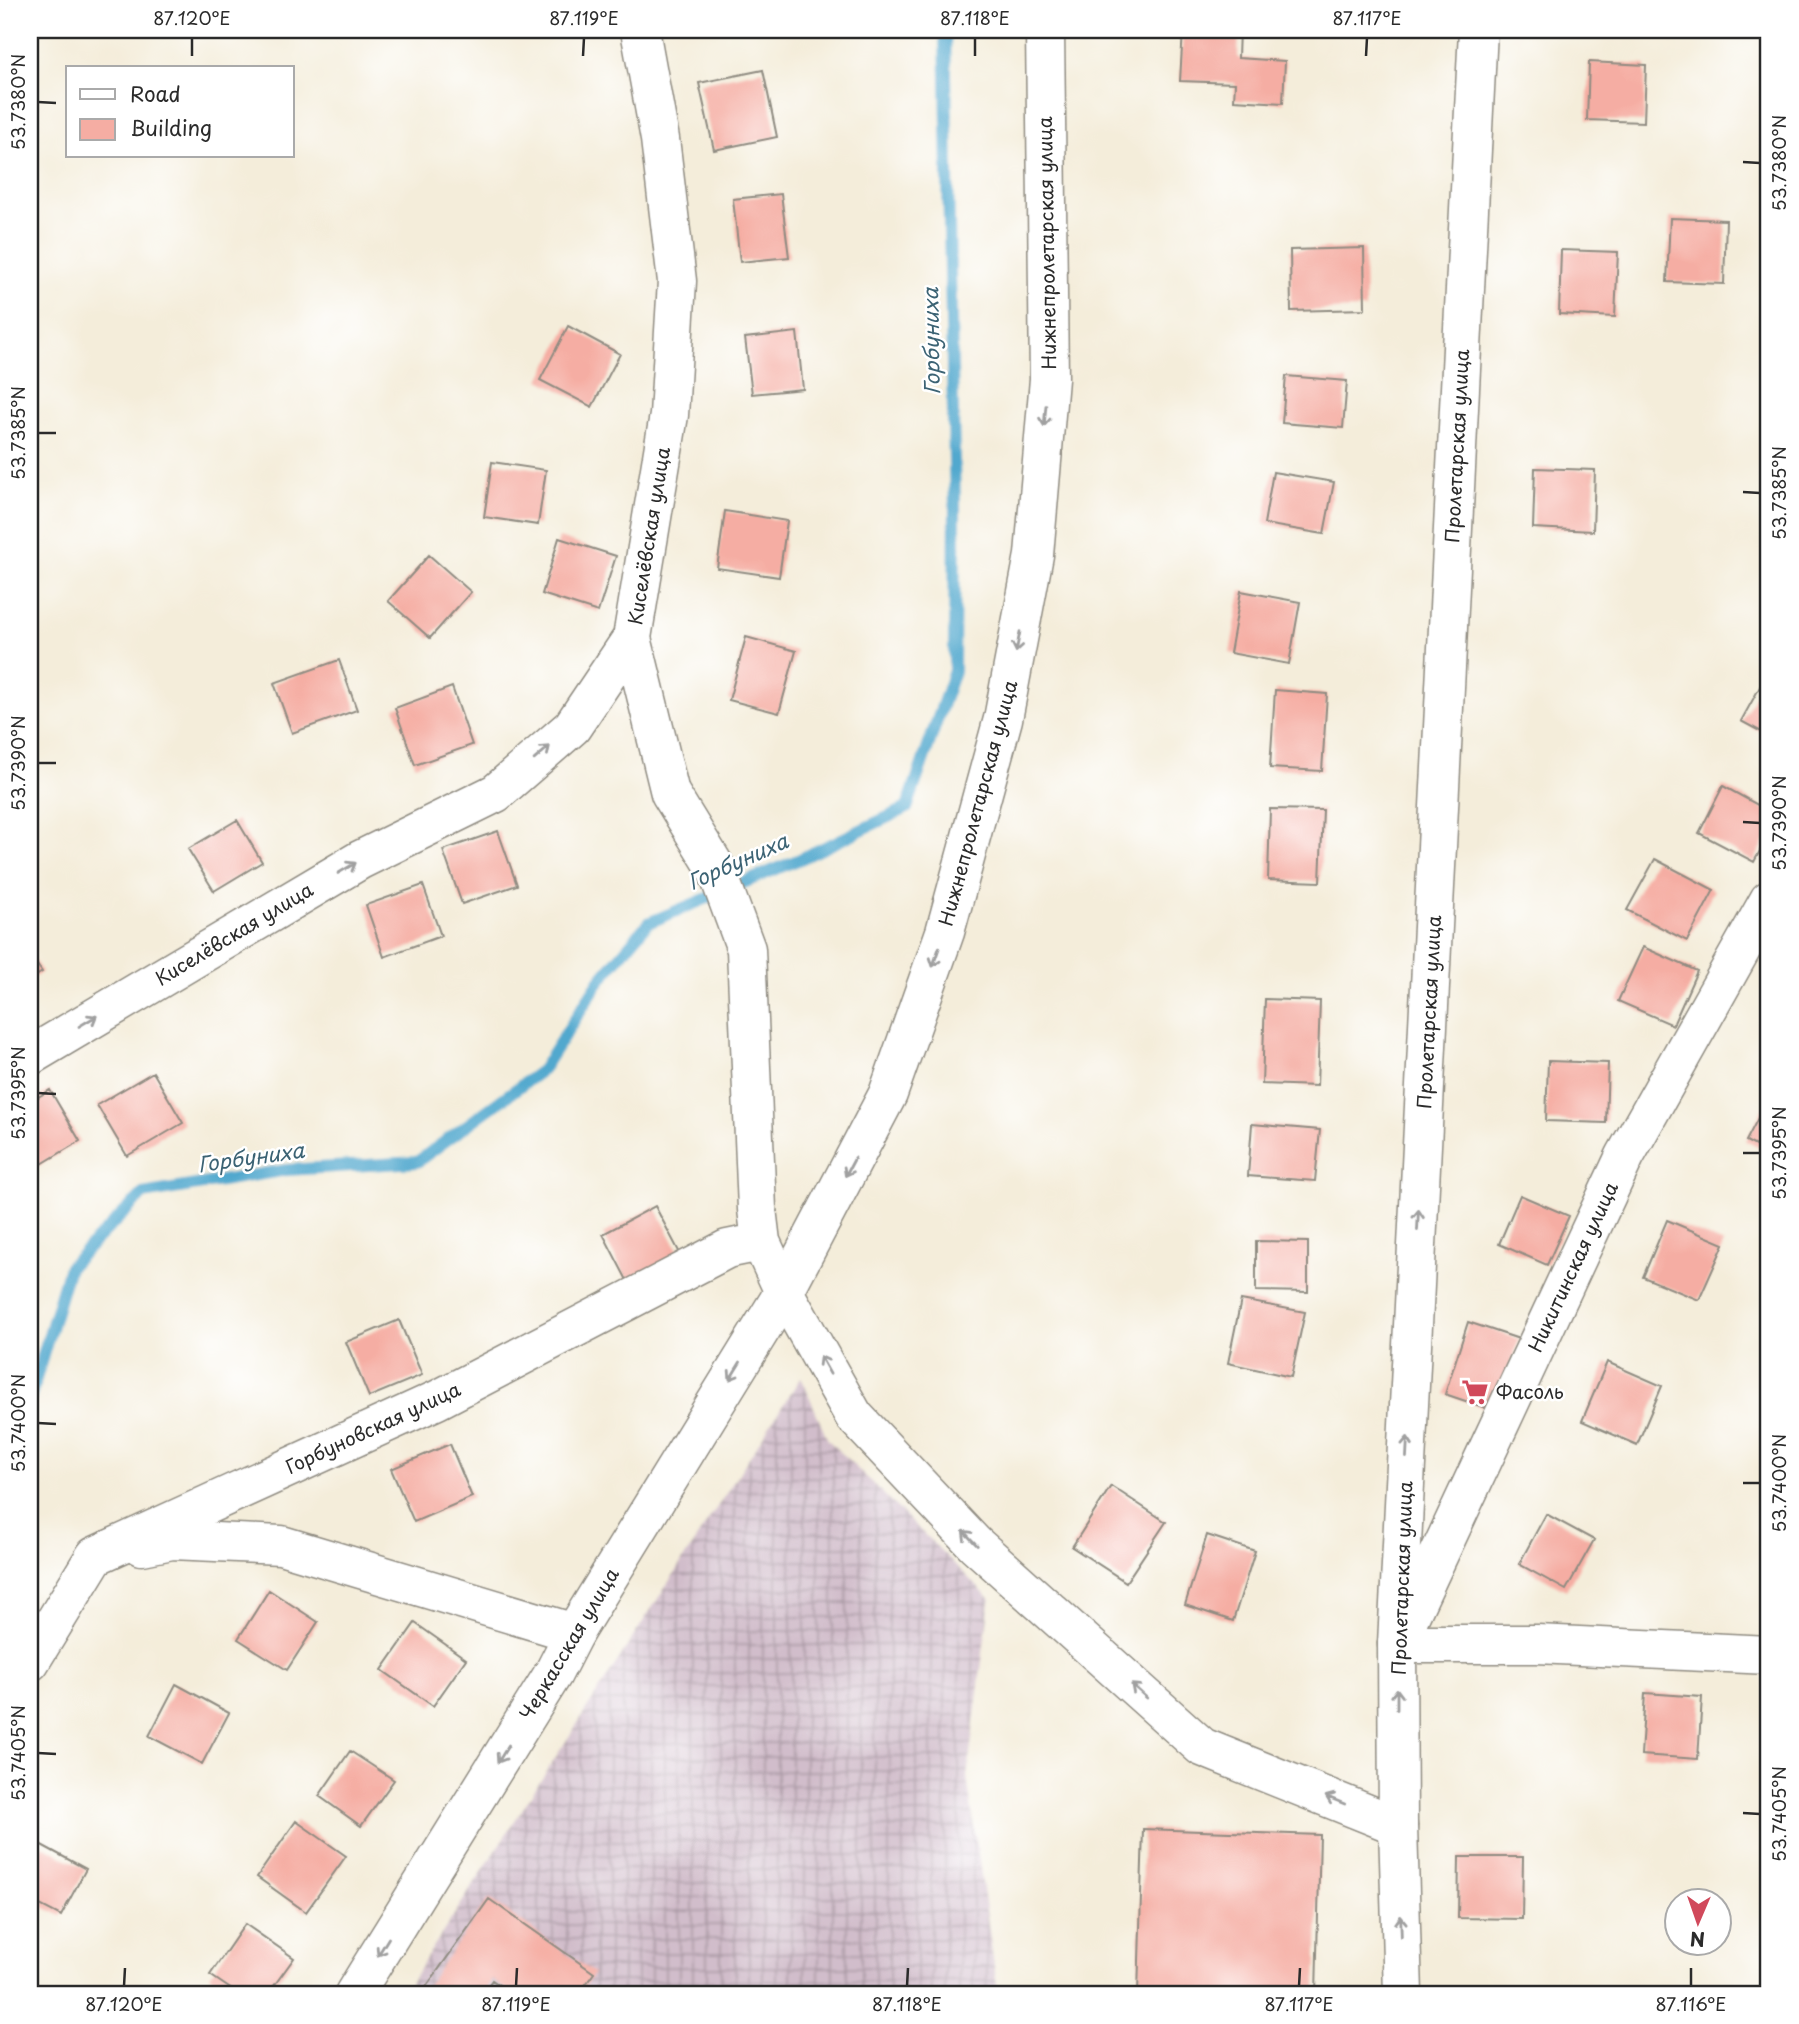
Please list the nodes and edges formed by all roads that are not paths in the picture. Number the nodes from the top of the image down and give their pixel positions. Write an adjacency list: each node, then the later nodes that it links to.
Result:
1 (640, 30): 4 (street, Киселёвская улица)
2 (1045, 30): 8 (street, Нижнепролетарская улица, one-way to 8)
3 (1478, 30): 11 (street, Пролетарская улица, one-way to 3)
4 (632, 638): 6 (street, Киселёвская улица, one-way to 4); 7 (street)
5 (1769, 900): 11 (street, Никитинская улица)
6 (30, 1056)
7 (761, 1242): 8 (street); 9 (street, Горбуновская улица)
8 (784, 1292): 10 (street, Черкасская улица, one-way to 10); 14 (street, one-way to 8)
9 (95, 1556): 10 (street); 13 (street)
10 (574, 1633): 15 (street, Черкасская улица, one-way to 15)
11 (1397, 1644): 12 (street); 14 (street, Пролетарская улица, one-way to 11)
12 (1769, 1655)
13 (30, 1662)
14 (1398, 1826): 16 (street, Пролетарская улица, one-way to 14)
15 (354, 1994)
16 (1403, 1994)

